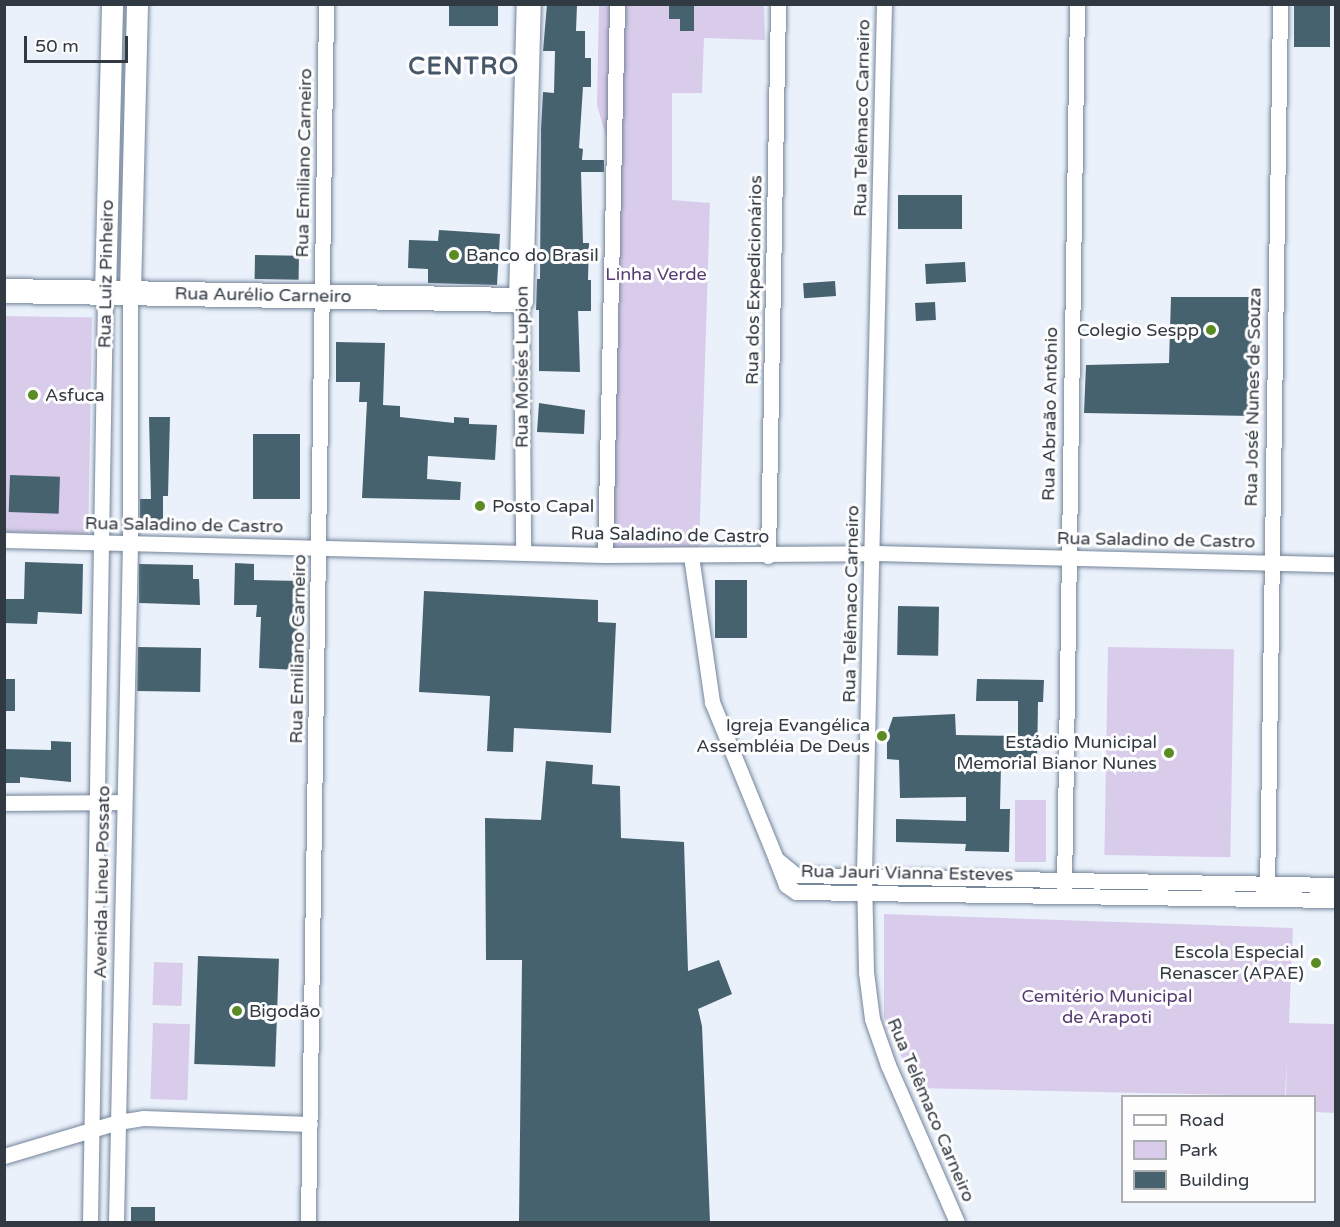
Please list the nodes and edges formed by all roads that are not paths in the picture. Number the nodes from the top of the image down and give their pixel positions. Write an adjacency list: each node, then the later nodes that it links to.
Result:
1 (112, 4): 12 (street, Rua Luiz Pinheiro)
2 (137, 4): 11 (street, Rua Luiz Pinheiro)
3 (326, 4): 13 (street, Rua Emiliano Carneiro)
4 (529, 4): 14 (main road, Rua Moisés Lupion)
5 (617, 4): 21 (street)
6 (778, 4): 23 (street, Rua dos Expedicionários)
7 (884, 4): 20 (street, Rua Telêmaco Carneiro)
8 (1077, 4): 24 (street, Rua Abraão Antônio)
9 (1280, 4): 25 (street, Rua José Nunes de Souza)
10 (4, 291): 12 (main road, Rua Aurélio Carneiro)
11 (130, 292): 12 (main road, Rua Aurélio Carneiro); 13 (main road, Rua Aurélio Carneiro); 16 (street, Rua Luiz Pinheiro)
12 (105, 293): 17 (street, Rua Luiz Pinheiro)
13 (321, 296): 14 (main road, Rua Aurélio Carneiro); 18 (street, Rua Emiliano Carneiro)
14 (521, 300): 19 (street, Rua Moisés Lupion)
15 (4, 540): 17 (street, Rua Saladino de Castro)
16 (130, 543): 17 (street, Rua Saladino de Castro); 18 (street, Rua Saladino de Castro); 28 (street, Avenida Lineu Possato)
17 (103, 544): 27 (street, Avenida Lineu Possato)
18 (319, 547): 19 (street, Rua Saladino de Castro); 41 (street, Rua Emiliano Carneiro)
19 (523, 551): 21 (street, Rua Saladino de Castro)
20 (872, 554): 23 (street, Rua Saladino de Castro); 24 (street, Rua Saladino de Castro); 33 (street, Rua Telêmaco Carneiro)
21 (604, 555): 22 (street, Rua Saladino de Castro)
22 (691, 556): 23 (street, Rua Saladino de Castro); 32 (street)
23 (768, 556)
24 (1066, 558): 25 (street, Rua Saladino de Castro); 36 (street, Rua Abraão Antônio)
25 (1270, 562): 26 (street, Rua Saladino de Castro); 34 (street, Rua José Nunes de Souza)
26 (1335, 564)
27 (100, 642): 28 (street); 31 (street, Avenida Lineu Possato)
28 (128, 642): 29 (street, Avenida Lineu Possato)
29 (123, 802): 31 (street); 40 (street, Avenida Lineu Possato)
30 (4, 803): 31 (street)
31 (95, 805): 42 (street, Avenida Lineu Possato)
32 (776, 859): 33 (street, Rua Jauri Vianna Esteves); 37 (street, Rua Jauri Vianna Esteves)
33 (864, 875): 36 (street, Rua Jauri Vianna Esteves); 37 (street, Rua Telêmaco Carneiro)
34 (1267, 883): 35 (street, Rua Jauri Vianna Esteves); 36 (street, Rua Jauri Vianna Esteves); 38 (street, Rua José Nunes de Souza)
35 (1335, 885)
36 (1064, 888): 37 (street, Rua Jauri Vianna Esteves); 38 (street, Rua Jauri Vianna Esteves)
37 (865, 893): 47 (street, Rua Telêmaco Carneiro)
38 (1267, 899): 39 (street, Rua Jauri Vianna Esteves)
39 (1335, 900)
40 (118, 1122): 41 (street); 42 (street); 45 (street, Avenida Lineu Possato)
41 (310, 1124): 46 (street, Rua Emiliano Carneiro)
42 (91, 1131): 43 (street); 44 (street, Avenida Lineu Possato)
43 (4, 1156)
44 (90, 1222)
45 (116, 1222)
46 (308, 1222)
47 (957, 1222)

